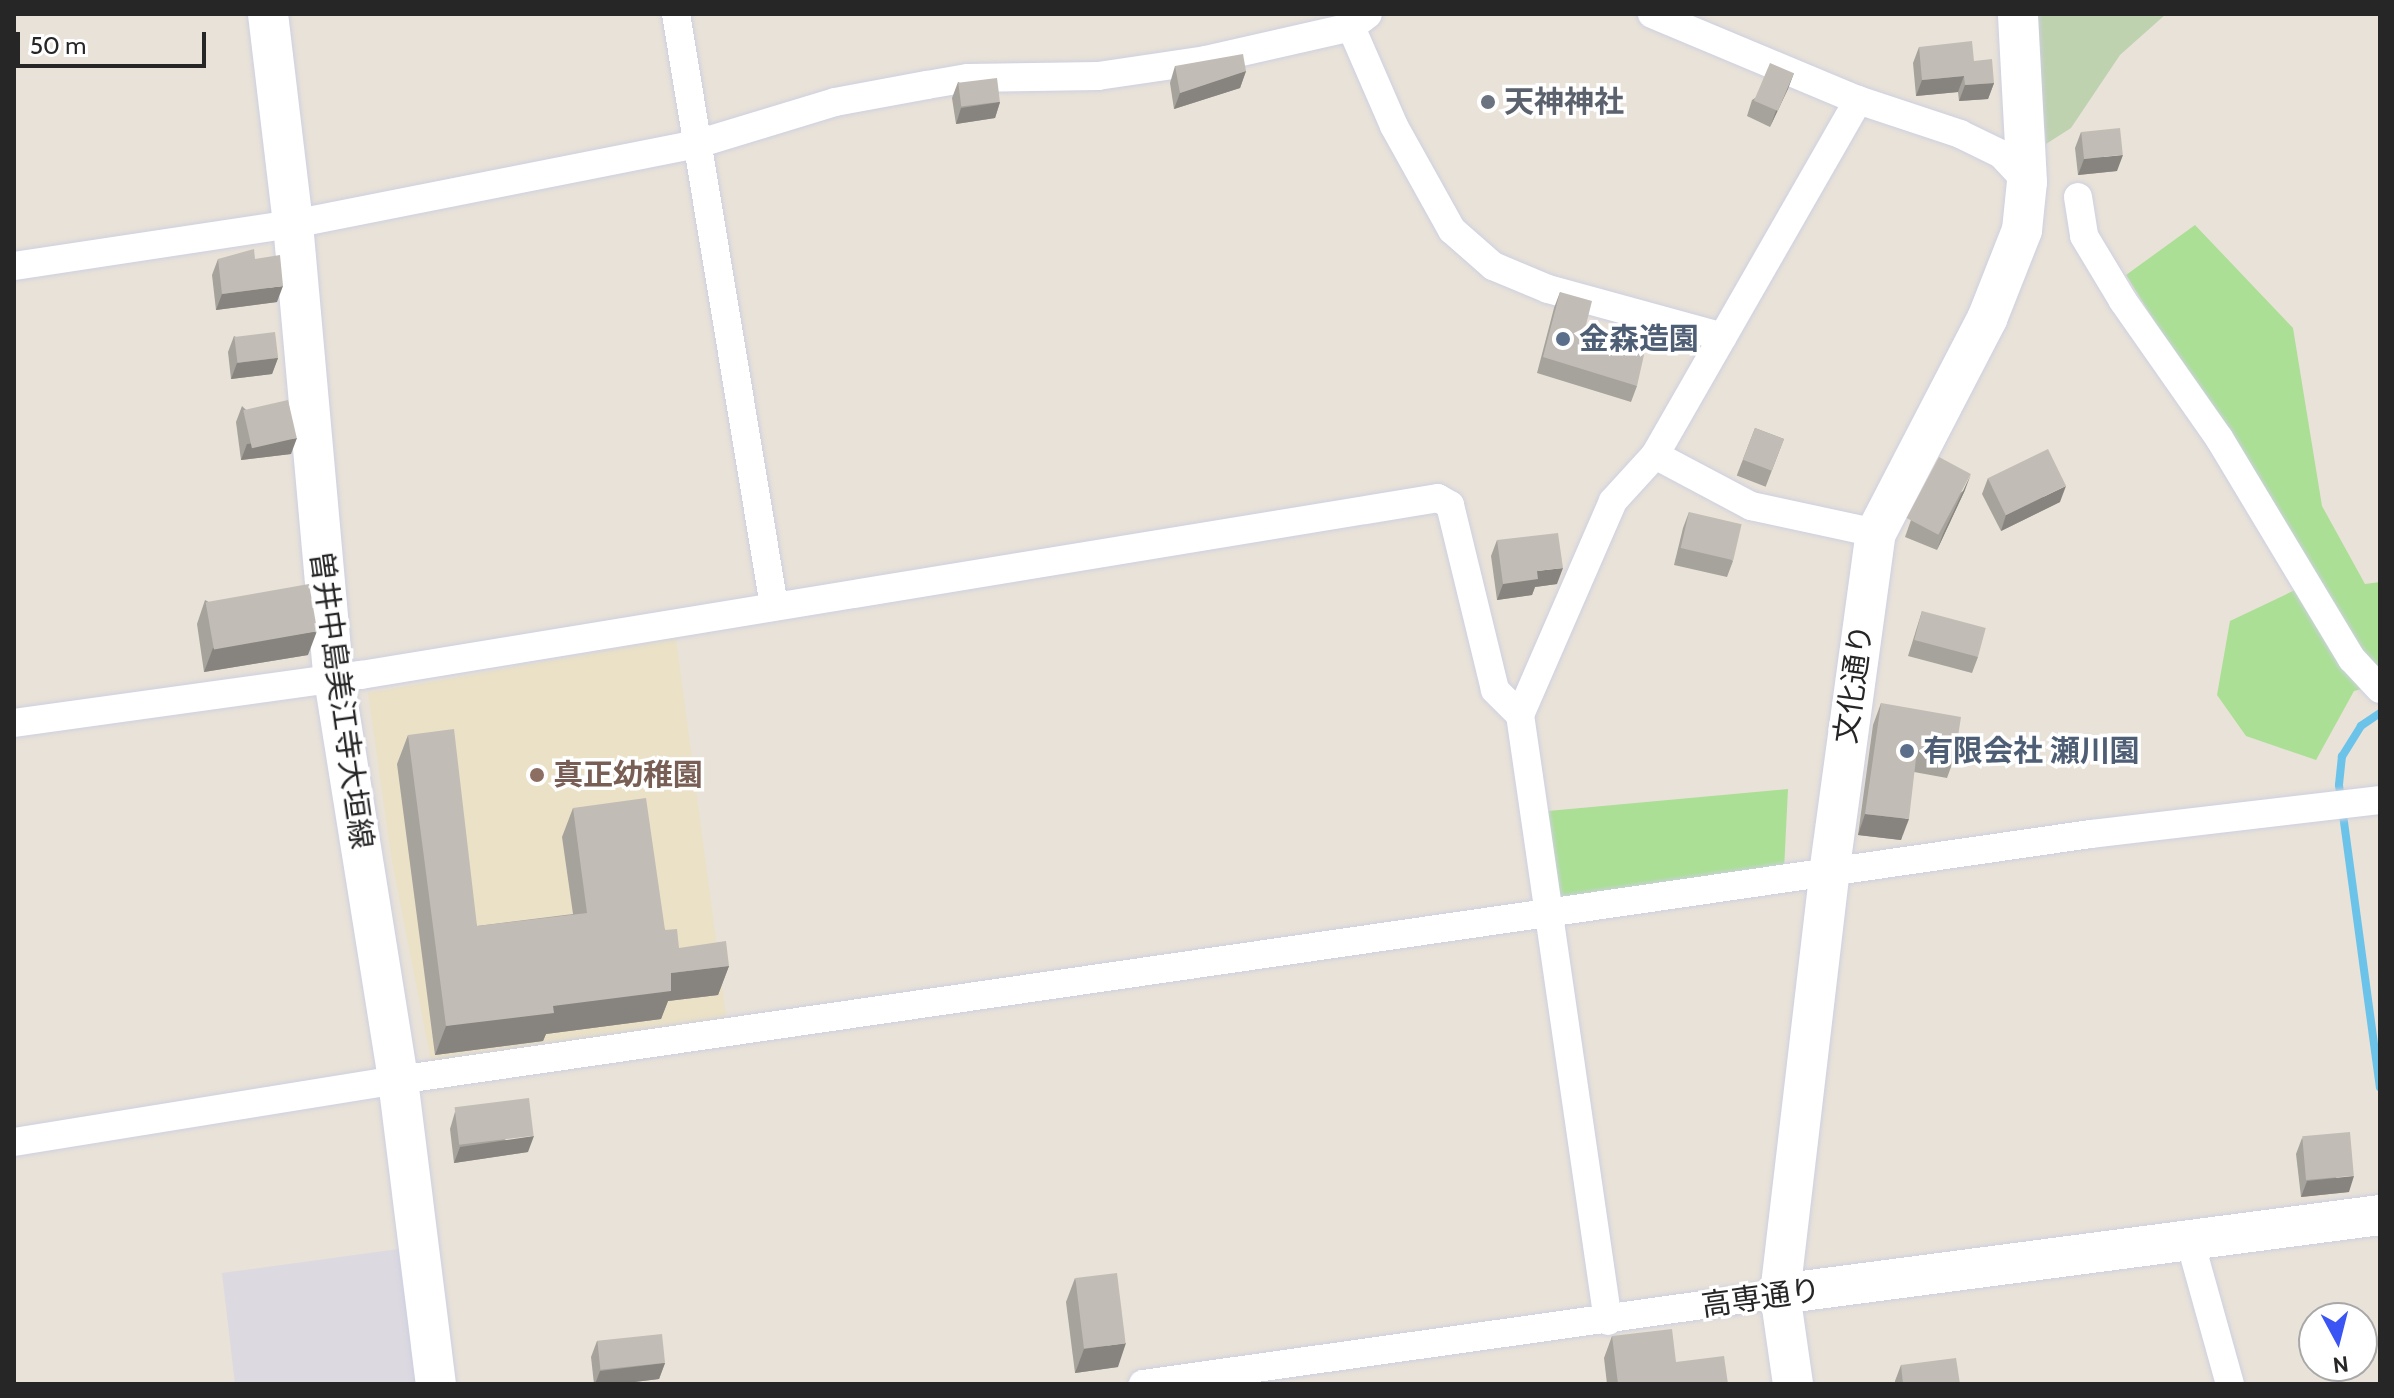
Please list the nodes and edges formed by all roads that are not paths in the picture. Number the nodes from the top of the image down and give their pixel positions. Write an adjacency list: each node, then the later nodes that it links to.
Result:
1 (268, 14): 10 (street, 曽井中島美江寺大垣線)
2 (676, 14): 7 (street)
3 (1652, 14): 6 (street)
4 (2018, 14): 8 (street, 文化通り)
5 (1360, 21): 7 (street); 12 (street)
6 (1858, 100): 8 (street); 12 (street)
7 (697, 144): 10 (street); 15 (street)
8 (2027, 182): 14 (street, 文化通り)
9 (2078, 197): 17 (street)
10 (293, 224): 11 (street); 16 (street, 曽井中島美江寺大垣線)
11 (14, 266)
12 (1723, 337): 13 (street)
13 (1655, 455): 14 (street); 18 (street)
14 (1876, 533): 21 (street, 文化通り)
15 (774, 606): 16 (street); 18 (street)
16 (334, 679): 19 (street); 23 (street, 曽井中島美江寺大垣線)
17 (2380, 689)
18 (1520, 715): 22 (street)
19 (14, 723)
20 (2369, 802): 21 (street)
21 (1829, 874): 22 (street); 27 (street, 文化通り)
22 (1550, 915): 23 (street); 28 (street)
23 (398, 1080): 24 (street); 29 (street, 曽井中島美江寺大垣線)
24 (14, 1142)
25 (2377, 1216): 26 (street, 高専通り)
26 (2190, 1241): 27 (street, 高専通り); 32 (street)
27 (1780, 1294): 28 (street, 高専通り); 31 (street, 文化通り)
28 (1608, 1321): 30 (street, 高専通り)
29 (436, 1384)
30 (1143, 1384)
31 (1793, 1384)
32 (2230, 1384)

